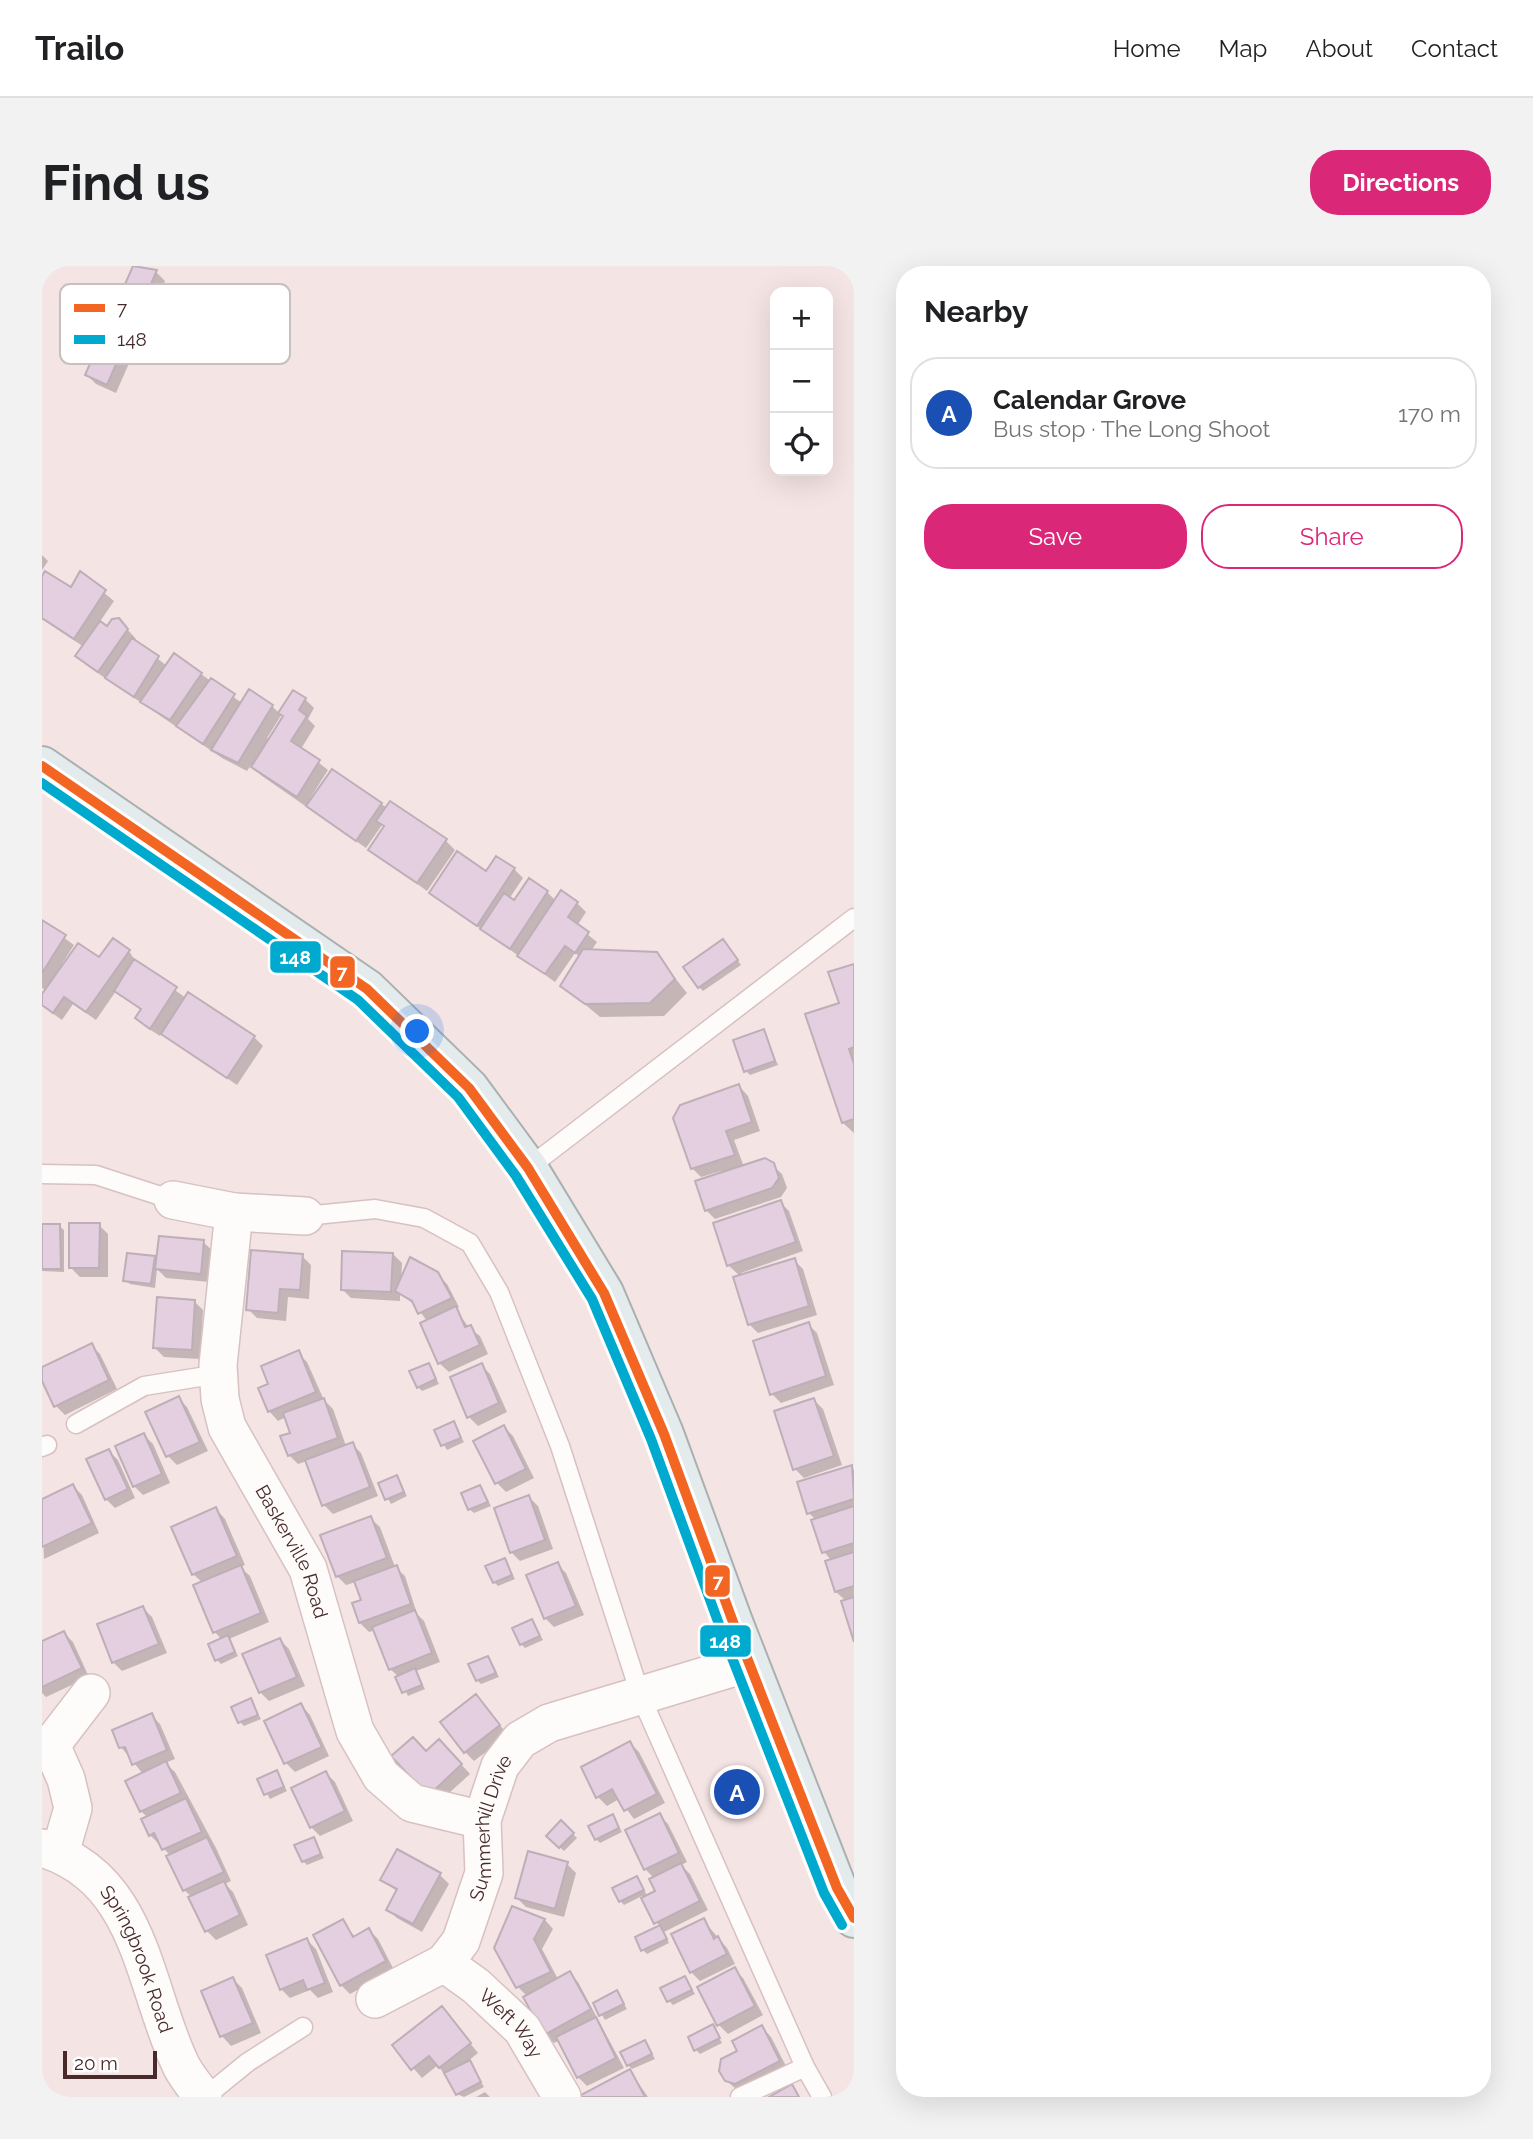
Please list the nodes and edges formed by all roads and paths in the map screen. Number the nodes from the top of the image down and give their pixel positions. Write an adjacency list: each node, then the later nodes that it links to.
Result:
1 (42, 766): 3 (main road)
2 (854, 918): 3 (lane)
3 (528, 1168): 10 (main road)
4 (42, 1174): 5 (lane)
5 (173, 1200): 6 (street)
6 (234, 1212): 7 (street); 8 (street, Baskerville Road)
7 (305, 1216): 12 (lane)
8 (219, 1374): 9 (lane); 14 (street, Baskerville Road)
9 (76, 1424)
10 (748, 1663): 12 (street, Summerhill Drive); 16 (main road)
11 (91, 1693): 13 (street)
12 (641, 1697): 14 (street, Summerhill Drive); 20 (lane)
13 (47, 1745): 15 (street)
14 (482, 1820): 17 (street, Summerhill Drive)
15 (51, 1850): 21 (street, Springbrook Road)
16 (854, 1918)
17 (444, 1963): 18 (street, Summerhill Drive); 22 (street, Weft Way)
18 (375, 1999)
19 (303, 2027): 21 (lane)
20 (805, 2067): 23 (lane); 24 (lane)
21 (204, 2097)
22 (562, 2097)
23 (740, 2097)
24 (822, 2097)

